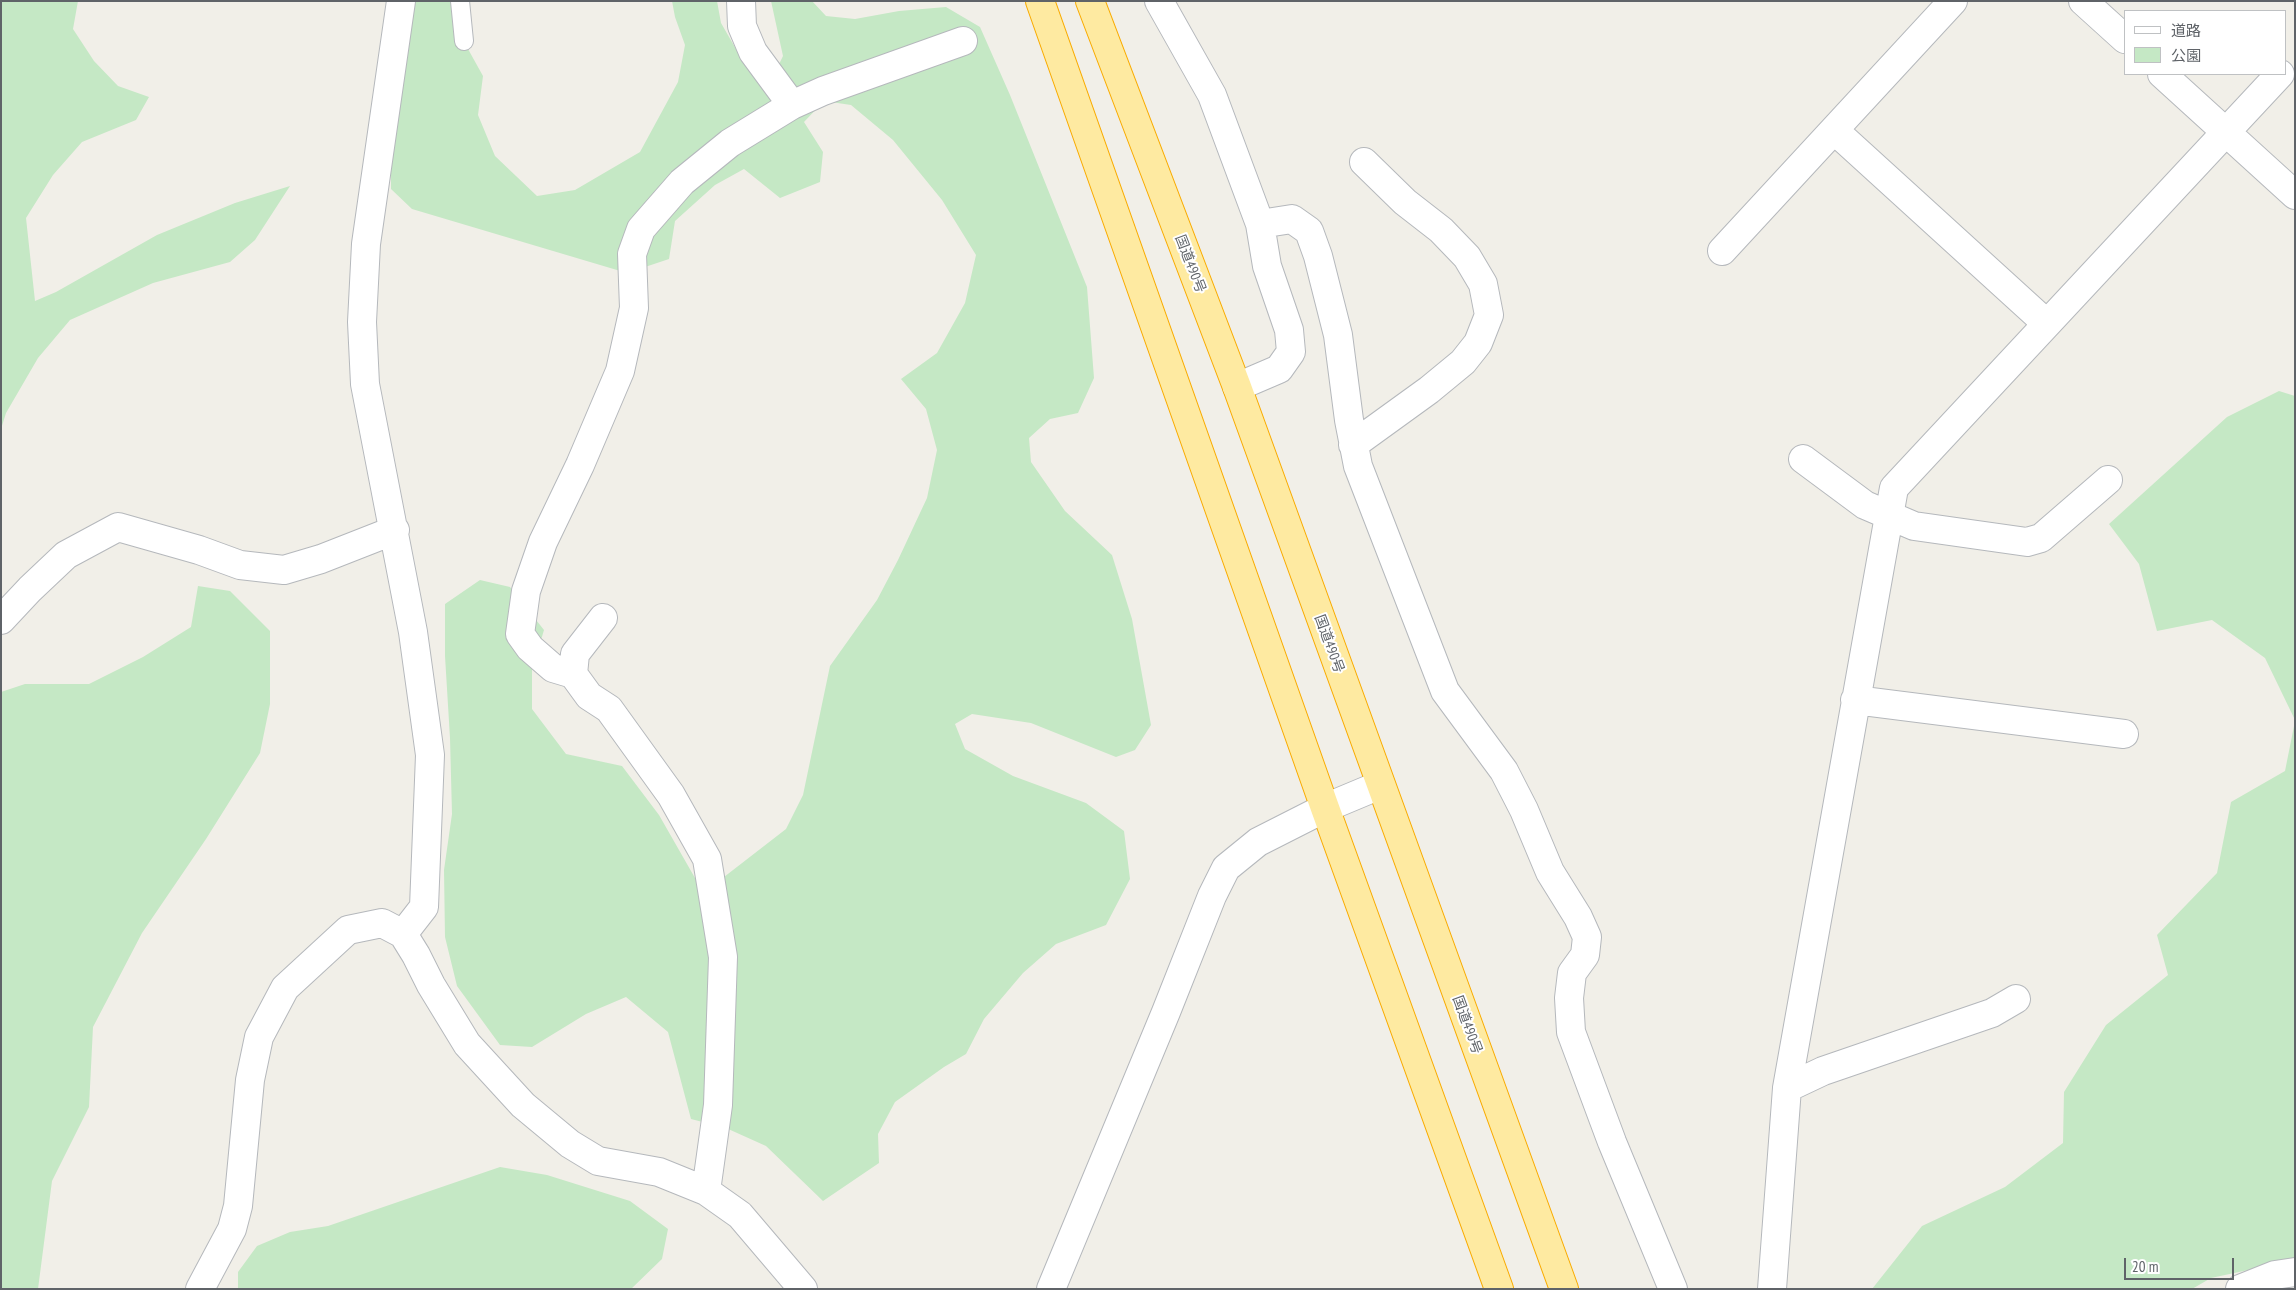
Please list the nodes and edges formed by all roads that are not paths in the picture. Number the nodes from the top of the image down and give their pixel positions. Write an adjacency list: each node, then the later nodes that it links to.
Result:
1 (400, 1): 29 (street)
2 (460, 1): 10 (lane)
3 (741, 1): 16 (street)
4 (1040, 1): 36 (highway)
5 (1090, 1): 24 (highway, 国道490号)
6 (1159, 1): 21 (street)
7 (1953, 1): 17 (street)
8 (2083, 1): 9 (street)
9 (2124, 38)
10 (464, 41)
11 (963, 41): 16 (street)
12 (2295, 57): 13 (street)
13 (2286, 67)
14 (2163, 75): 18 (street)
15 (2279, 75): 18 (street)
16 (792, 105): 32 (street)
17 (1834, 130): 22 (street); 23 (street)
18 (2227, 132): 20 (street); 23 (street)
19 (1364, 162): 25 (street)
20 (2295, 195)
21 (1260, 224): 24 (street); 25 (street)
22 (1722, 251)
23 (2046, 323): 28 (street)
24 (1237, 387): 35 (highway, 国道490号)
25 (1353, 445): 47 (street)
26 (1803, 459): 28 (street)
27 (2108, 480): 28 (street)
28 (1888, 513): 33 (street)
29 (395, 530): 31 (street); 37 (street)
30 (603, 618): 32 (street)
31 (1, 620)
32 (573, 674): 40 (street)
33 (1855, 700): 34 (street); 39 (street)
34 (2124, 734)
35 (1380, 786): 36 (street); 46 (highway, 国道490号)
36 (1325, 808): 44 (street); 45 (highway)
37 (403, 934): 40 (street); 42 (street)
38 (2016, 999): 39 (street)
39 (1787, 1088): 48 (street)
40 (706, 1191): 43 (street)
41 (2295, 1272): 49 (street)
42 (200, 1289)
43 (803, 1289)
44 (1051, 1289)
45 (1499, 1289)
46 (1564, 1289)
47 (1673, 1289)
48 (1772, 1289)
49 (2240, 1289)

